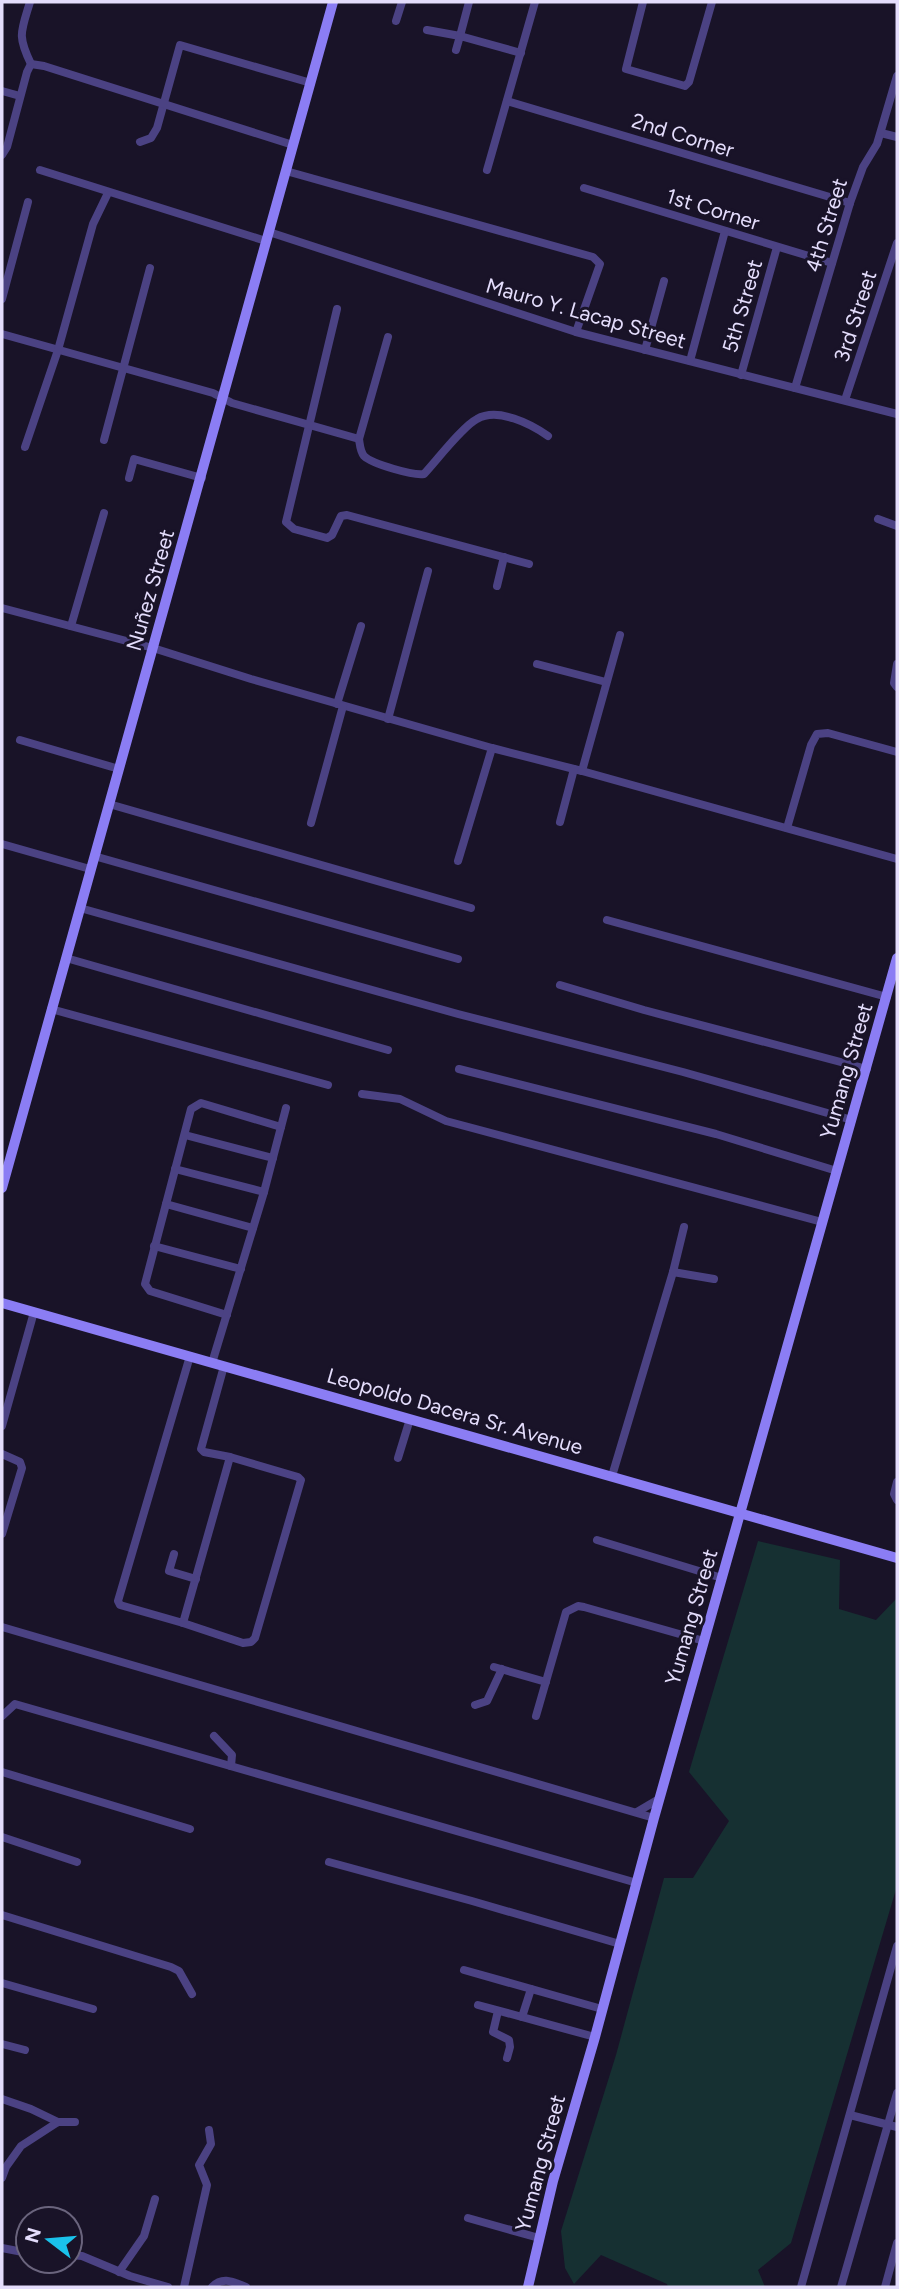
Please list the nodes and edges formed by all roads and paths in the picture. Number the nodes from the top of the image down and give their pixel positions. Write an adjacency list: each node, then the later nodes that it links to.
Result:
1 (30, 2): 13 (street)
2 (333, 2): 15 (main road, Nuñez Street)
3 (402, 2): 8 (street)
4 (469, 2): 10 (street)
5 (535, 2): 12 (street)
6 (643, 2): 7 (street)
7 (712, 2)
8 (396, 21)
9 (427, 30): 10 (street)
10 (460, 36): 11 (street); 12 (street)
11 (456, 50)
12 (521, 53): 18 (street)
13 (32, 64): 17 (street); 19 (street)
14 (897, 76): 20 (street, 4th Street)
15 (311, 83): 19 (street); 23 (main road, Nuñez Street)
16 (2, 91): 17 (street)
17 (20, 96): 24 (street)
18 (507, 101): 26 (street); 31 (street, 2nd Corner)
19 (164, 103): 22 (street); 23 (street)
20 (881, 133): 21 (street); 31 (street, 4th Street)
21 (897, 137)
22 (140, 142)
23 (293, 145): 27 (main road, Nuñez Street)
24 (2, 155)
25 (40, 170): 33 (street, Mauro Y. Lacap Street)
26 (487, 170)
27 (286, 171): 33 (main road, Nuñez Street); 41 (street)
28 (584, 188): 32 (street, 1st Corner)
29 (107, 195): 44 (street)
30 (28, 202): 39 (street)
31 (850, 202): 36 (street, 4th Street)
32 (725, 231): 35 (street, 1st Corner); 46 (street)
33 (267, 236): 41 (street, Mauro Y. Lacap Street); 50 (main road, Nuñez Street)
34 (897, 243): 51 (street, 3rd Street)
35 (777, 247): 36 (street, 1st Corner); 48 (street, 5th Street)
36 (832, 263): 49 (street, 4th Street)
37 (150, 268): 47 (street)
38 (664, 281): 45 (street)
39 (2, 299)
40 (337, 309): 53 (street)
41 (576, 332): 45 (street, Mauro Y. Lacap Street)
42 (2, 334): 44 (street)
43 (388, 337): 55 (street)
44 (58, 350): 47 (street); 57 (street)
45 (645, 350): 46 (street, Mauro Y. Lacap Street)
46 (690, 361): 48 (street, Mauro Y. Lacap Street)
47 (124, 369): 50 (street); 56 (street)
48 (741, 375): 49 (street, Mauro Y. Lacap Street)
49 (795, 388): 51 (street, Mauro Y. Lacap Street)
50 (222, 398): 53 (street); 59 (main road, Nuñez Street)
51 (845, 400): 52 (street, Mauro Y. Lacap Street)
52 (897, 414)
53 (310, 425): 55 (street); 63 (street)
54 (548, 436): 55 (street)
55 (359, 439)
56 (104, 440)
57 (25, 447)
58 (129, 478): 59 (street)
59 (202, 478): 71 (main road, Nuñez Street)
60 (104, 513): 68 (street)
61 (878, 519): 62 (street)
62 (897, 526)
63 (504, 557): 64 (street); 66 (street)
64 (529, 564)
65 (428, 570): 77 (street)
66 (497, 586)
67 (2, 610): 68 (street)
68 (71, 626): 71 (street)
69 (361, 626): 76 (street)
70 (620, 635): 74 (street)
71 (153, 648): 76 (street); 81 (main road, Nuñez Street)
72 (537, 664): 74 (street)
73 (897, 664): 75 (street)
74 (606, 682): 82 (street)
75 (897, 687)
76 (340, 705): 77 (street); 85 (street)
77 (388, 719): 79 (street)
78 (20, 740): 81 (street)
79 (492, 748): 82 (street); 90 (street)
80 (897, 752): 86 (street)
81 (119, 769): 83 (main road, Nuñez Street)
82 (578, 770): 84 (street); 86 (street)
83 (109, 804): 88 (main road, Nuñez Street); 93 (street)
84 (560, 822)
85 (311, 823)
86 (787, 828): 89 (street)
87 (2, 844): 91 (street)
88 (94, 856): 91 (main road, Nuñez Street); 97 (street)
89 (897, 859)
90 (458, 861)
91 (90, 869): 92 (main road, Nuñez Street)
92 (80, 908): 95 (main road, Nuñez Street); 107 (street)
93 (471, 908)
94 (607, 920): 99 (street)
95 (65, 958): 100 (main road, Nuñez Street); 101 (street)
96 (897, 958): 99 (main road, Yumang Street)
97 (458, 959)
98 (560, 985): 103 (street)
99 (887, 997): 103 (main road, Yumang Street)
100 (51, 1009): 104 (street); 113 (main road, Nuñez Street)
101 (388, 1050)
102 (459, 1069): 112 (street)
103 (867, 1069): 107 (main road, Yumang Street)
104 (328, 1085)
105 (362, 1094): 116 (street)
106 (285, 1108): 108 (street)
107 (852, 1120): 112 (main road, Yumang Street)
108 (281, 1127): 109 (street); 110 (street)
109 (185, 1135): 110 (street); 111 (street)
110 (273, 1158): 114 (street)
111 (175, 1169): 114 (street); 115 (street)
112 (837, 1171): 116 (main road, Yumang Street)
113 (2, 1188)
114 (264, 1192): 118 (street)
115 (166, 1204): 118 (street); 119 (street)
116 (822, 1222): 136 (main road, Yumang Street)
117 (684, 1227): 121 (street)
118 (253, 1228): 120 (street)
119 (155, 1246): 120 (street); 125 (street)
120 (241, 1269): 125 (street)
121 (673, 1272): 122 (street); 133 (street)
122 (714, 1279)
123 (2, 1303): 124 (main road, Leopoldo Dacera Sr. Avenue)
124 (34, 1312): 126 (main road, Leopoldo Dacera Sr. Avenue); 129 (street)
125 (227, 1315): 127 (street)
126 (190, 1356): 127 (main road, Leopoldo Dacera Sr. Avenue); 143 (street)
127 (218, 1364): 128 (main road, Leopoldo Dacera Sr. Avenue); 131 (street)
128 (410, 1419): 132 (street); 133 (main road, Leopoldo Dacera Sr. Avenue)
129 (2, 1426)
130 (2, 1454): 137 (street)
131 (230, 1457): 142 (street); 143 (street)
132 (398, 1458)
133 (612, 1476): 136 (main road, Leopoldo Dacera Sr. Avenue)
134 (897, 1482): 135 (street)
135 (897, 1500)
136 (740, 1512): 140 (main road, Leopoldo Dacera Sr. Avenue); 141 (main road, Yumang Street)
137 (2, 1534)
138 (597, 1539): 141 (street)
139 (174, 1554): 142 (street)
140 (897, 1558)
141 (722, 1578): 145 (main road, Yumang Street)
142 (196, 1579): 143 (street)
143 (183, 1623)
144 (2, 1627): 154 (street)
145 (704, 1641): 146 (street); 153 (main road, Yumang Street)
146 (546, 1682): 147 (street); 149 (street)
147 (475, 1705)
148 (2, 1716): 151 (street)
149 (536, 1716)
150 (214, 1736): 151 (street)
151 (231, 1766): 160 (street)
152 (2, 1772): 156 (street)
153 (659, 1799): 154 (street); 155 (main road, Yumang Street)
154 (637, 1812): 155 (street)
155 (654, 1818): 160 (main road, Yumang Street)
156 (190, 1829)
157 (2, 1837): 158 (street)
158 (77, 1862)
159 (329, 1862): 162 (street)
160 (636, 1883): 162 (main road, Yumang Street)
161 (2, 1915): 167 (street)
162 (620, 1944): 170 (main road, Yumang Street)
163 (897, 1946): 179 (street)
164 (464, 1970): 166 (street)
165 (2, 1983): 169 (street)
166 (531, 1989): 170 (street); 172 (street)
167 (192, 1993)
168 (478, 2005): 171 (street)
169 (93, 2009)
170 (603, 2009): 173 (main road, Yumang Street)
171 (498, 2011): 172 (street); 176 (street)
172 (522, 2017): 173 (street)
173 (595, 2038): 187 (main road, Yumang Street)
174 (2, 2043): 175 (street)
175 (25, 2050)
176 (507, 2058)
177 (897, 2093): 182 (street)
178 (2, 2099): 180 (street)
179 (850, 2115): 182 (street); 196 (street)
180 (58, 2122): 181 (street); 184 (street)
181 (75, 2122)
182 (893, 2126): 197 (street)
183 (209, 2130): 192 (street)
184 (2, 2178)
185 (155, 2199): 190 (street)
186 (468, 2218): 187 (street)
187 (540, 2238): 195 (main road, Yumang Street)
188 (897, 2243): 198 (street)
189 (84, 2257): 190 (street)
190 (119, 2272): 191 (street)
191 (168, 2287)
192 (184, 2287)
193 (212, 2287): 194 (street)
194 (246, 2287)
195 (528, 2287)
196 (801, 2287)
197 (841, 2287)
198 (885, 2287)

